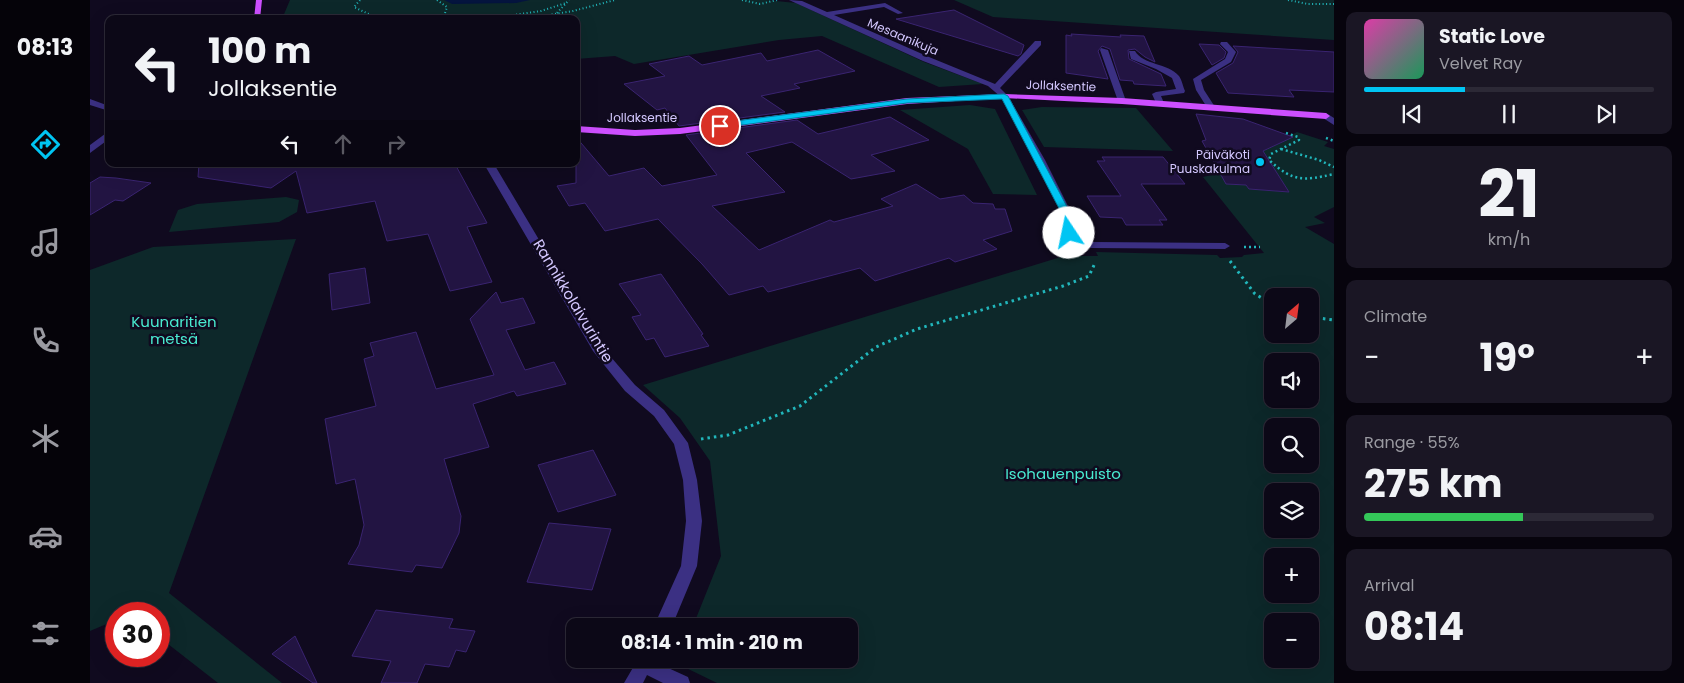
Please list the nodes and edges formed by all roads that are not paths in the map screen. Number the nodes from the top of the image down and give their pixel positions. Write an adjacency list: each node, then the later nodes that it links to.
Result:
1 (259, 0): 7 (main road)
2 (792, 0): 5 (street, Mesaanikuja)
3 (871, 4): 4 (street); 5 (street); 6 (street)
4 (900, 13)
5 (827, 14): 12 (street, Mesaanikuja)
6 (884, 14)
7 (257, 15)
8 (1038, 43): 12 (street)
9 (1224, 44): 17 (street)
10 (1104, 50): 14 (street)
11 (1132, 53): 16 (street)
12 (996, 88): 13 (street, Mesaanikuja)
13 (1004, 96): 14 (main road, Jollaksentie); 21 (main road, Jollaksentie); 25 (street, Mesaanikuja)
14 (1122, 101): 16 (main road, Jollaksentie)
15 (90, 102): 18 (street)
16 (1160, 104): 17 (main road, Jollaksentie)
17 (1211, 107): 19 (main road, Jollaksentie)
18 (105, 108)
19 (1330, 116): 20 (street, Jollaksentie)
20 (1334, 122)
21 (580, 129)
22 (105, 137): 23 (street)
23 (90, 150)
24 (491, 167): 26 (street, Rannikkolaivurintie)
25 (1225, 246)
26 (666, 618)
27 (642, 668): 29 (street)
28 (656, 668): 30 (street)
29 (633, 683)
30 (681, 683)

